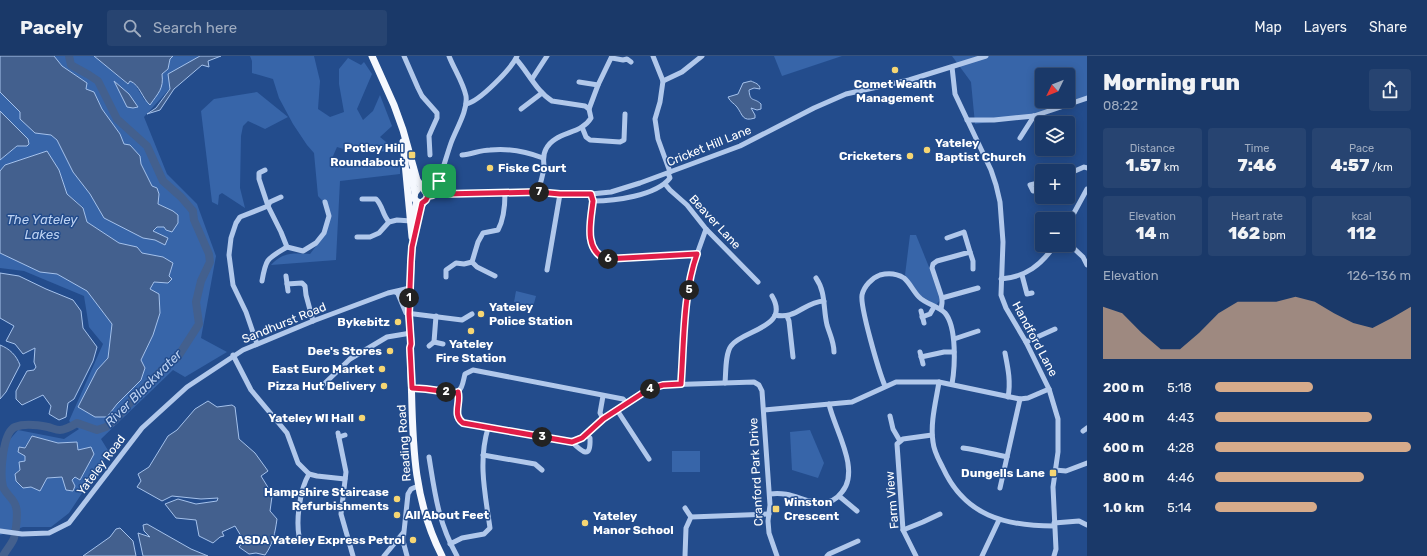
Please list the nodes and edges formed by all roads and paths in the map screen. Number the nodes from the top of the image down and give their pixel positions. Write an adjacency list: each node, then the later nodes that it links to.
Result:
1 (372, 56): 25 (main road, Reading Road)
2 (404, 56): 28 (street)
3 (449, 56): 18 (street)
4 (547, 56): 12 (street)
5 (653, 56): 13 (street)
6 (702, 56): 13 (street)
7 (986, 56): 11 (street, Cricket Hill Lane)
8 (612, 57): 10 (street); 15 (street)
9 (517, 58): 12 (street); 18 (street)
10 (631, 62)
11 (952, 67): 23 (street, Handford Lane); 34 (street, Cricket Hill Lane)
12 (532, 79): 16 (street)
13 (663, 81): 34 (street)
14 (579, 82): 15 (street)
15 (598, 85): 19 (street)
16 (542, 93): 19 (street); 20 (street)
17 (1087, 98): 22 (street)
18 (466, 104): 35 (street)
19 (589, 108): 24 (street)
20 (521, 109)
21 (625, 114): 24 (street)
22 (1034, 116): 23 (street); 26 (street)
23 (967, 120): 73 (street, Handford Lane)
24 (582, 127): 30 (street)
25 (403, 130): 27 (main road, Reading Road); 37 (main road, Reading Road)
26 (1020, 138)
27 (404, 151): 39 (main road, Reading Road); 53 (main road, Reading Road)
28 (430, 155)
29 (462, 155): 30 (street)
30 (542, 158): 40 (street)
31 (1087, 168): 33 (street)
32 (265, 170): 51 (street)
33 (1075, 171)
34 (669, 172): 36 (street); 44 (street, Cricket Hill Lane)
35 (439, 181): 42 (street); 45 (street)
36 (665, 184): 48 (street, Cricket Hill Lane); 55 (street, Beaver Lane)
37 (423, 189): 39 (main road); 45 (main road, Reading Road)
38 (1087, 189): 52 (street)
39 (415, 192): 50 (main road, Reading Road)
40 (538, 192): 41 (street, Cricket Hill Lane); 43 (street, Cricket Hill Lane)
41 (505, 193): 42 (street, Cricket Hill Lane); 64 (street)
42 (444, 194): 45 (street, Cricket Hill Lane)
43 (560, 194): 44 (street, Cricket Hill Lane); 67 (street)
44 (591, 194): 48 (street)
45 (430, 196): 50 (main road, Reading Road)
46 (281, 197): 51 (street)
47 (362, 199): 54 (street)
48 (593, 201): 63 (street)
49 (325, 202): 58 (street)
50 (420, 202): 53 (main road, Reading Road); 59 (main road, Reading Road)
51 (268, 206): 58 (street); 101 (street)
52 (1075, 212)
53 (411, 221): 54 (street); 59 (main road, Reading Road)
54 (389, 222): 56 (street)
55 (706, 229): 63 (street); 75 (street, Beaver Lane)
56 (357, 237)
57 (947, 238): 61 (street)
58 (287, 247): 74 (street)
59 (412, 247): 79 (main road, Reading Road)
60 (1075, 250): 65 (street)
61 (970, 252): 66 (street); 82 (street)
62 (1050, 252): 68 (street)
63 (697, 254): 112 (street)
64 (472, 262): 70 (street); 71 (street)
65 (1087, 265)
66 (973, 269)
67 (547, 270)
68 (1022, 275): 73 (street); 80 (street)
69 (286, 276): 76 (street)
70 (495, 276)
71 (446, 277)
72 (816, 278): 83 (street)
73 (1001, 279): 100 (street, Handford Lane)
74 (262, 281)
75 (758, 282)
76 (287, 284): 78 (street); 93 (street)
77 (978, 288): 82 (street)
78 (288, 291)
79 (404, 292): 87 (main road, Reading Road); 93 (street, Sandhurst Road)
80 (1032, 293)
81 (772, 296): 89 (street)
82 (942, 298): 85 (street)
83 (824, 301): 91 (street); 104 (street)
84 (934, 307): 85 (street); 92 (street); 114 (street)
85 (941, 309): 98 (street)
86 (921, 311): 92 (street)
87 (408, 314): 90 (street); 97 (main road, Reading Road)
88 (472, 314): 90 (street)
89 (775, 315): 91 (street); 110 (street)
90 (436, 316): 99 (street)
91 (787, 316): 108 (street)
92 (922, 317): 94 (street)
93 (313, 321): 101 (street, Sandhurst Road)
94 (924, 324)
95 (1055, 329): 100 (street)
96 (978, 331): 98 (street)
97 (409, 333): 116 (street); 117 (main road, Reading Road)
98 (954, 339): 105 (street)
99 (434, 342): 102 (street); 103 (street)
100 (1026, 342): 118 (street, Handford Lane)
101 (256, 344): 107 (street, Sandhurst Road)
102 (444, 344)
103 (429, 346)
104 (834, 352)
105 (954, 352): 109 (street); 113 (street)
106 (1005, 353): 121 (street)
107 (233, 355): 115 (street, Sandhurst Road); 143 (street)
108 (793, 356)
109 (923, 364)
110 (725, 382): 112 (street); 126 (street, Cranford Park Drive)
111 (939, 382): 113 (street); 114 (street); 132 (street)
112 (681, 384): 123 (street)
113 (952, 384): 121 (street)
114 (885, 386): 124 (street)
115 (187, 387): 158 (street, Yateley Road)
116 (321, 387)
117 (412, 388): 119 (street); 145 (main road, Reading Road)
118 (1049, 389): 122 (street); 142 (street, Handford Lane)
119 (458, 392): 120 (street); 129 (street)
120 (603, 396): 123 (street); 128 (street)
121 (1008, 397): 122 (street)
122 (1020, 399): 138 (street)
123 (627, 403): 125 (street)
124 (829, 404): 126 (street); 148 (street)
125 (617, 410): 128 (street); 139 (street)
126 (764, 410): 147 (street, Cranford Park Drive)
127 (890, 416): 133 (street)
128 (603, 419): 130 (street)
129 (488, 428): 134 (street); 136 (street)
130 (586, 434): 134 (street); 134 (street)
131 (345, 435): 144 (street)
132 (932, 435): 133 (street); 154 (street)
133 (900, 440): 157 (street, Farm View)
134 (572, 442)
135 (963, 448): 138 (street)
136 (483, 455): 141 (street); 162 (street)
137 (429, 457): 162 (street)
138 (1007, 457): 146 (street)
139 (649, 459)
140 (1087, 463): 142 (street)
141 (542, 470)
142 (1055, 470): 155 (street, Handford Lane)
143 (309, 474): 144 (street); 160 (street)
144 (345, 479): 163 (street)
145 (418, 486): 159 (street); 166 (main road, Reading Road)
146 (1000, 488)
147 (770, 494): 148 (street); 151 (street, Cranford Park Drive)
148 (839, 496): 150 (street)
149 (686, 508): 153 (street)
150 (856, 510)
151 (769, 514): 153 (street); 169 (street, Cranford Park Drive)
152 (940, 514): 157 (street)
153 (691, 517): 168 (street)
154 (999, 520): 155 (street); 172 (street)
155 (1054, 524): 156 (street); 173 (street, Handford Lane)
156 (1087, 525)
157 (903, 530): 171 (street, Farm View)
158 (0, 531)
159 (403, 533): 164 (street); 165 (street)
160 (299, 536)
161 (858, 541): 170 (street)
162 (450, 544): 167 (street)
163 (353, 556)
164 (384, 556)
165 (407, 556)
166 (442, 556)
167 (457, 556)
168 (685, 556)
169 (777, 556)
170 (826, 556)
171 (916, 556)
172 (982, 556)
173 (1054, 556)

